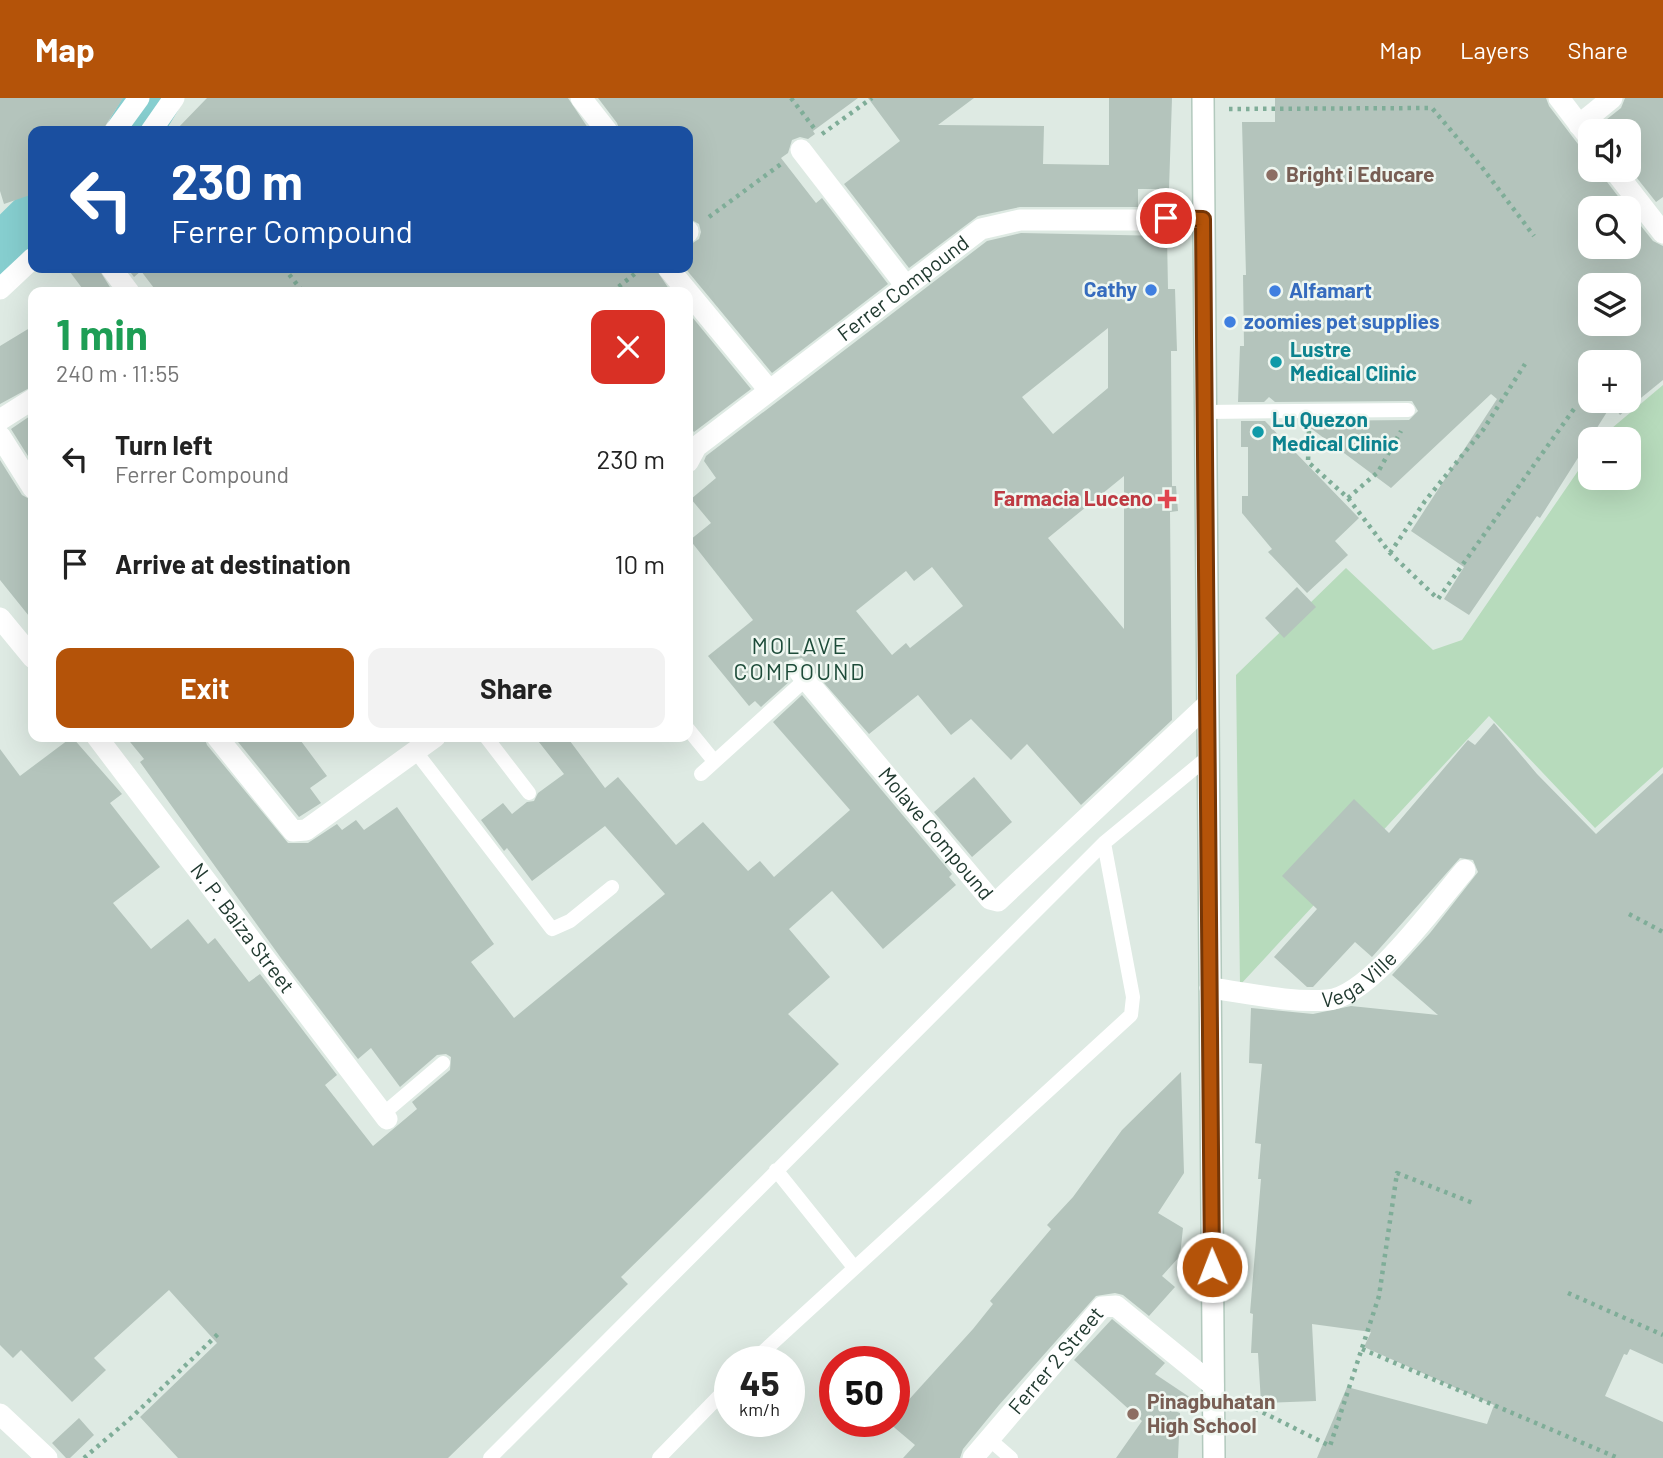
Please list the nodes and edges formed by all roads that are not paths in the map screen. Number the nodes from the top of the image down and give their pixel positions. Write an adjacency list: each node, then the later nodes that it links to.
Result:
1 (139, 98): 9 (street)
2 (174, 98): 10 (street)
3 (581, 98): 11 (street)
4 (1559, 98): 8 (street)
5 (1612, 98): 7 (street)
6 (1203, 104): 14 (street)
7 (1596, 119)
8 (1578, 124)
9 (119, 126)
10 (154, 126)
11 (603, 126)
12 (801, 150): 18 (street)
13 (1623, 182): 15 (street)
14 (1203, 219): 18 (street, Ferrer Compound); 25 (street)
15 (1663, 233)
16 (28, 263): 20 (street)
17 (672, 273): 19 (street)
18 (906, 286): 22 (street, Ferrer Compound)
19 (684, 287)
20 (0, 289)
21 (693, 298): 22 (street)
22 (769, 390): 28 (street, Ferrer Compound)
23 (28, 402): 26 (street)
24 (1408, 410): 25 (lane)
25 (1205, 412): 33 (street)
26 (0, 420)
27 (0, 436): 29 (street)
28 (693, 453)
29 (28, 480)
30 (0, 618): 31 (street)
31 (28, 651)
32 (802, 675): 33 (street, Molave Compound); 41 (lane)
33 (1207, 705): 40 (street)
34 (693, 735): 41 (lane)
35 (101, 742): 49 (street, N. P. Baiza Street)
36 (221, 742): 39 (street)
37 (429, 742): 39 (street)
38 (490, 742): 43 (lane)
39 (416, 752): 46 (lane)
40 (1208, 757): 44 (lane); 47 (street)
41 (714, 761): 42 (lane)
42 (701, 774)
43 (529, 793)
44 (1104, 843): 50 (lane); 51 (lane)
45 (1465, 870): 47 (street, Vega Ville)
46 (612, 887)
47 (1210, 988): 53 (street)
48 (443, 1063): 49 (lane)
49 (385, 1117)
50 (776, 1170): 51 (lane); 58 (lane)
51 (853, 1266): 52 (lane)
52 (769, 1346)
53 (1213, 1385): 56 (street, Ferrer 2 Street); 62 (street)
54 (714, 1401): 59 (lane)
55 (0, 1414): 57 (street)
56 (989, 1439): 60 (street, Ferrer 2 Street); 61 (lane)
57 (47, 1458)
58 (490, 1458)
59 (659, 1458)
60 (973, 1458)
61 (1011, 1458)
62 (1214, 1458)

